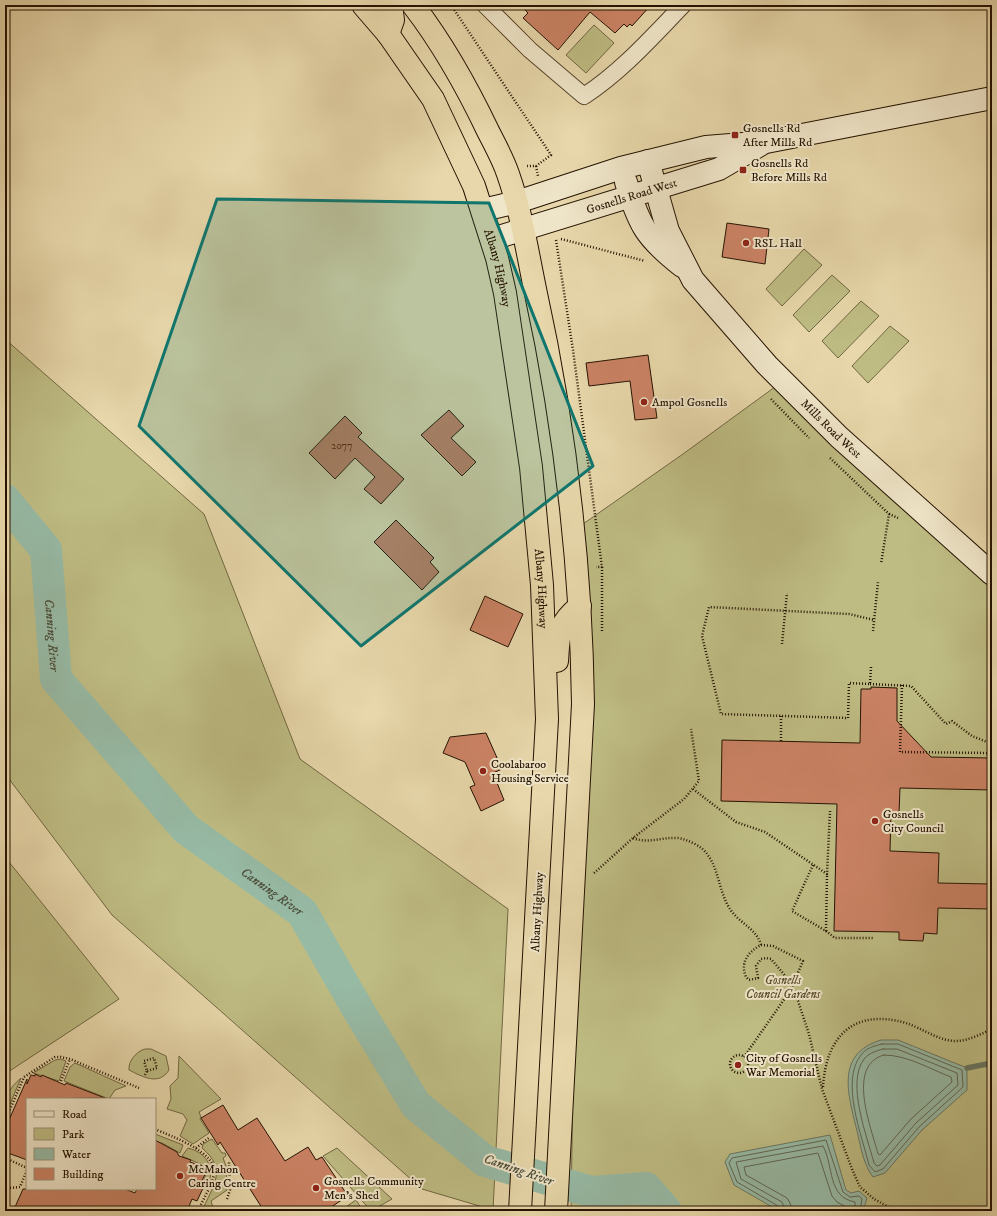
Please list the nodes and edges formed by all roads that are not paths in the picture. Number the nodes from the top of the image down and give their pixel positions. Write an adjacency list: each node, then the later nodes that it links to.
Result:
1 (363, 5): 6 (highway, Albany Highway)
2 (391, 5): 6 (highway)
3 (413, 5): 13 (highway)
4 (486, 5): 5 (street)
5 (683, 5)
6 (388, 34): 14 (highway, Albany Highway)
7 (992, 98): 8 (main road, Gosnells Road West)
8 (766, 142): 9 (main road, Gosnells Road West); 11 (main road, Gosnells Road West)
9 (648, 160): 10 (main road, Gosnells Road West); 11 (main road, Mills Road West)
10 (621, 168): 12 (main road, Mills Road West); 13 (main road, Gosnells Road West)
11 (656, 188): 12 (main road, Gosnells Road West); 17 (main road, Mills Road West)
12 (630, 195): 15 (main road, Gosnells Road West); 17 (main road, Mills Road West)
13 (517, 202): 14 (main road, Gosnells Road West); 15 (highway)
14 (483, 210): 16 (highway, Albany Highway)
15 (523, 231): 16 (main road, Gosnells Road West); 19 (highway)
16 (492, 239): 20 (highway, Albany Highway)
17 (686, 269): 18 (main road, Mills Road West)
18 (992, 574)
19 (580, 606): 20 (highway); 22 (highway)
20 (544, 791): 21 (highway, Albany Highway)
21 (520, 1211)
22 (556, 1211)

